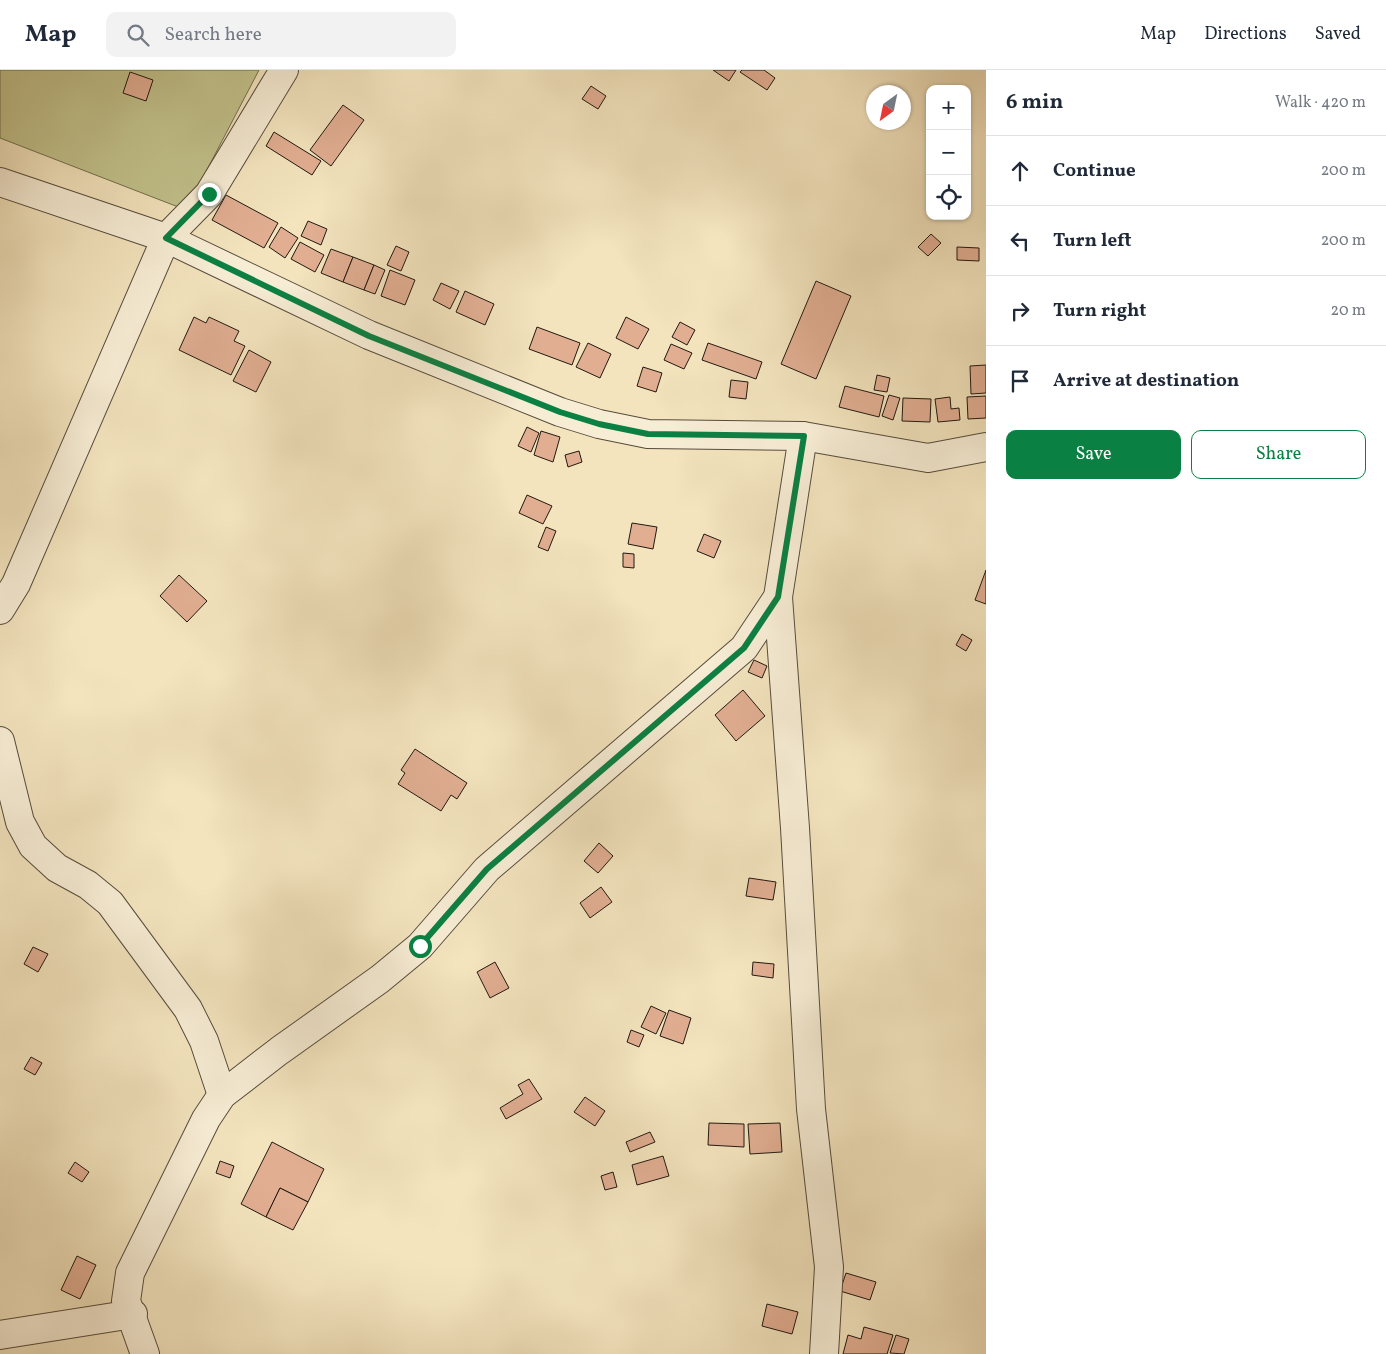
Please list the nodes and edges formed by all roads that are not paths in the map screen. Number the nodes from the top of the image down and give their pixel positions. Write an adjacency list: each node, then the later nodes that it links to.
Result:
1 (284, 70): 3 (street)
2 (0, 182): 3 (street)
3 (166, 238): 4 (street); 7 (street)
4 (804, 436): 5 (street); 6 (street)
5 (986, 447)
6 (778, 597): 9 (street); 13 (street)
7 (0, 610)
8 (0, 741): 9 (street)
9 (222, 1095): 10 (street)
10 (132, 1314): 11 (street); 12 (street)
11 (0, 1335)
12 (145, 1354)
13 (824, 1354)

